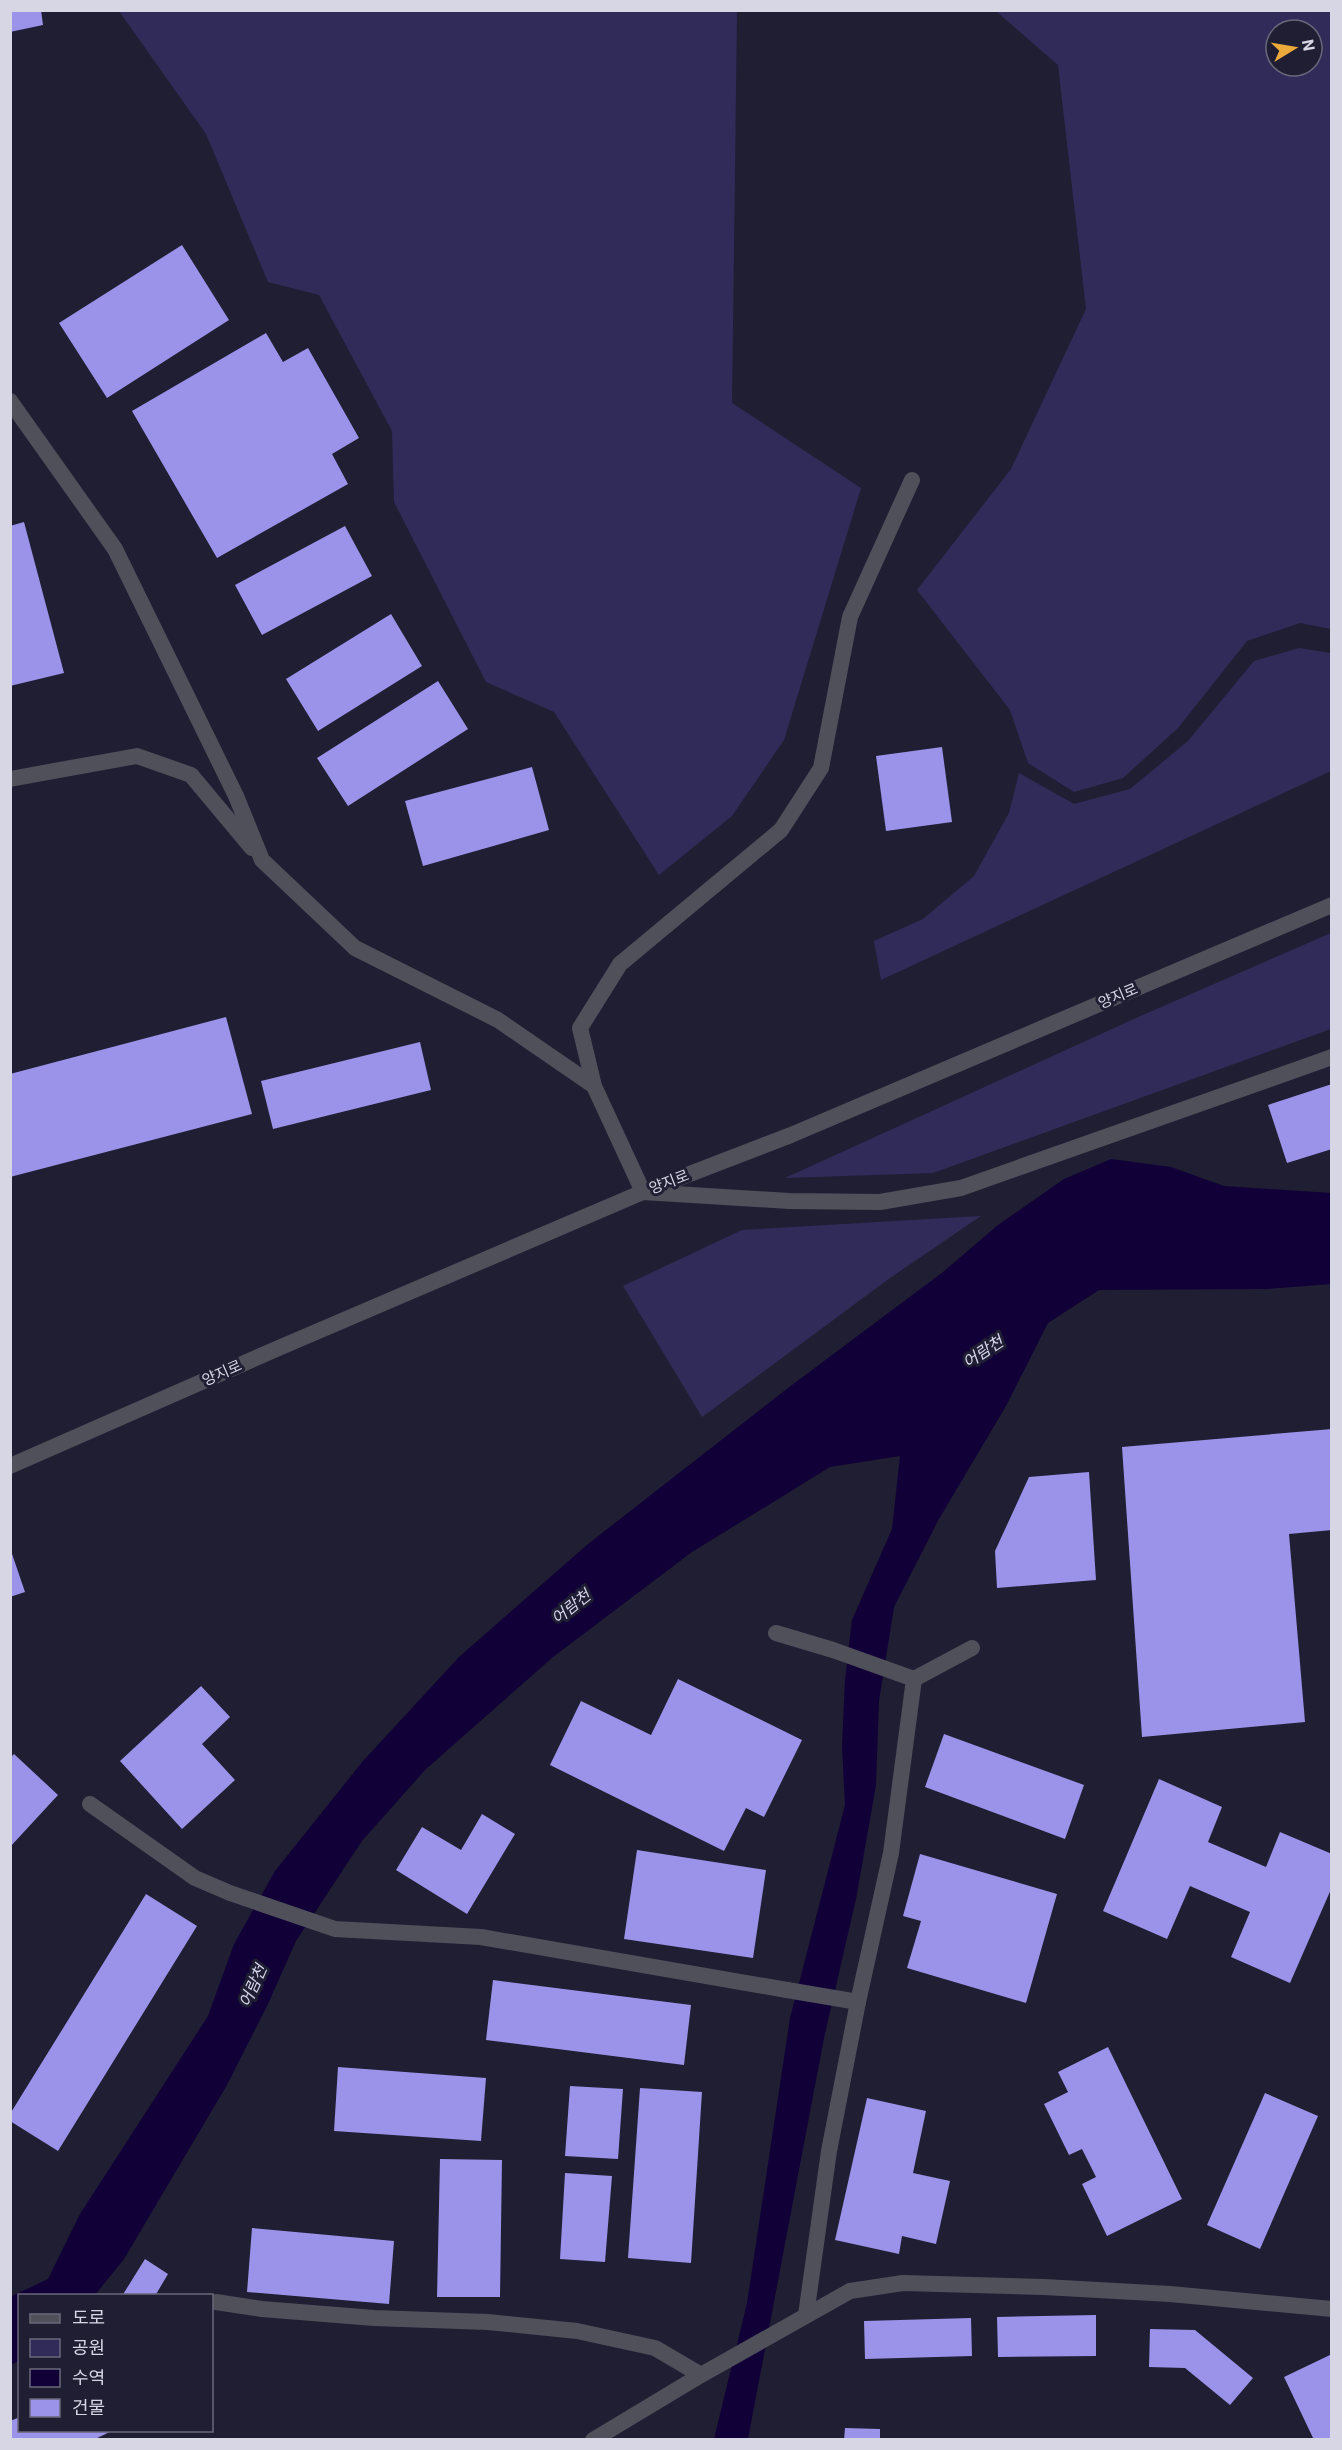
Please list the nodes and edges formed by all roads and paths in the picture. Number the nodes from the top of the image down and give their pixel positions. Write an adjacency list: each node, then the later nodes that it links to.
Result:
1 (10, 401): 4 (street)
2 (912, 480): 7 (street)
3 (10, 779): 4 (street)
4 (262, 860): 7 (street)
5 (1332, 905): 8 (street, 양지로)
6 (1332, 1057): 8 (street)
7 (594, 1086): 8 (street)
8 (644, 1192): 9 (street, 양지로)
9 (10, 1466)
10 (776, 1633): 12 (street)
11 (972, 1648): 12 (street)
12 (914, 1679): 14 (street)
13 (90, 1804): 14 (street)
14 (858, 2002): 17 (street)
15 (216, 2302): 18 (street)
16 (1332, 2309): 17 (street)
17 (806, 2315): 18 (street)
18 (700, 2375): 19 (street)
19 (593, 2439)

